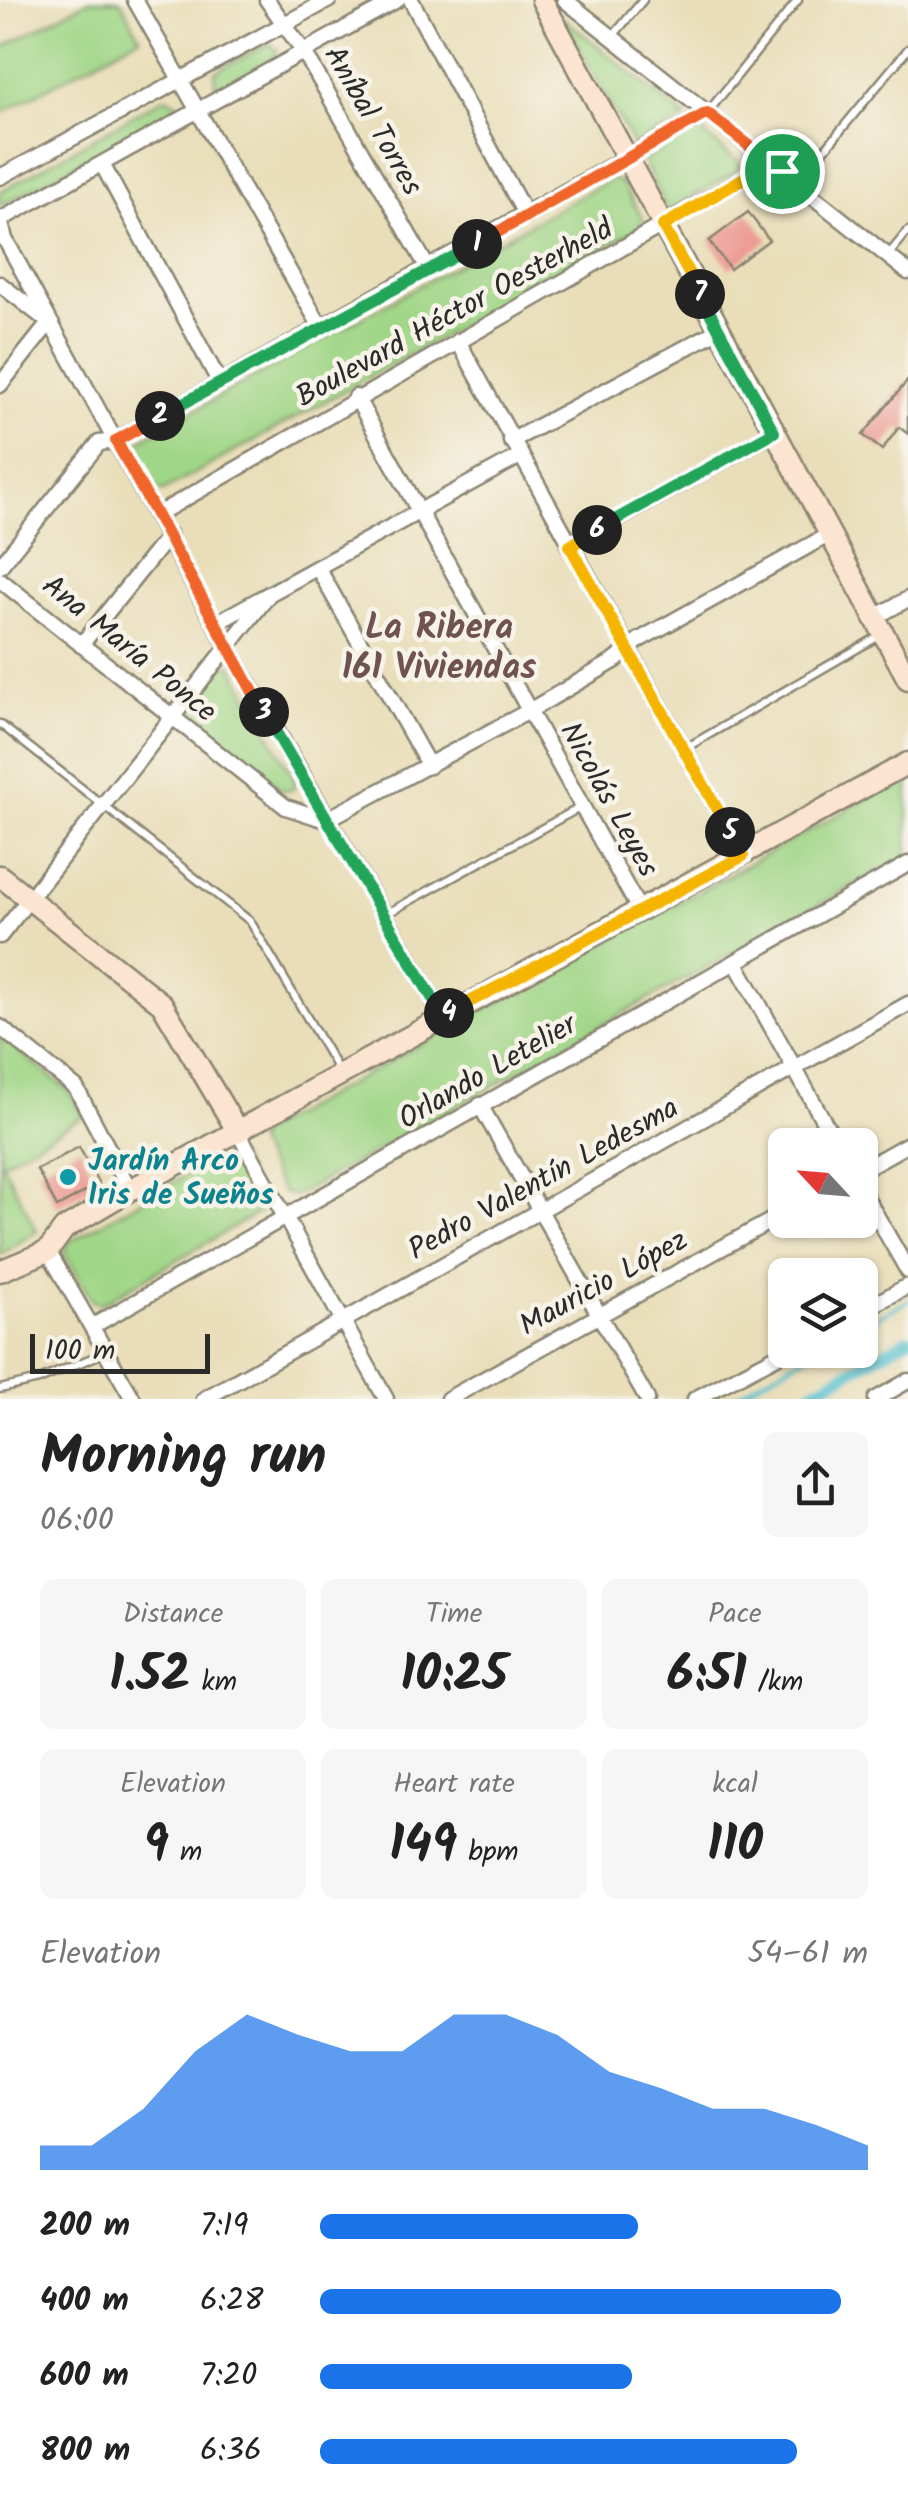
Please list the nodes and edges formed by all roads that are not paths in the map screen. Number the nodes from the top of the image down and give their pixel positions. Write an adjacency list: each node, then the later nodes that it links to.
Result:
1 (135, 0): 14 (street)
2 (268, 0): 10 (street, Aníbal Torres)
3 (329, 0): 10 (street)
4 (397, 0): 13 (street)
5 (411, 0): 21 (street)
6 (542, 0): 17 (street)
7 (565, 0): 11 (street)
8 (643, 0): 11 (lane)
9 (798, 0): 16 (lane)
10 (282, 26): 13 (street, Aníbal Torres); 14 (street)
11 (613, 36): 16 (street)
12 (908, 49): 19 (lane)
13 (304, 52): 15 (street); 26 (street, Aníbal Torres)
14 (181, 82): 15 (street); 20 (street)
15 (200, 111): 18 (street); 30 (street)
16 (707, 113): 17 (street, Boulevard Héctor Oesterheld); 19 (street)
17 (628, 160): 21 (street, Boulevard Héctor Oesterheld); 23 (street)
18 (102, 164): 22 (street); 33 (street)
19 (782, 171): 23 (street, Boulevard Héctor Oesterheld); 25 (street)
20 (0, 177)
21 (526, 216): 26 (street, Boulevard Héctor Oesterheld)
22 (0, 220): 29 (street)
23 (663, 226): 31 (street); 32 (street, Boulevard Héctor Oesterheld)
24 (908, 231): 25 (lane)
25 (888, 255): 27 (street)
26 (429, 270): 30 (street, Boulevard Héctor Oesterheld)
27 (908, 272)
28 (0, 284): 29 (street)
29 (50, 322): 34 (street); 37 (street)
30 (322, 328): 33 (street, Boulevard Héctor Oesterheld)
31 (720, 330): 36 (street); 38 (street)
32 (458, 340): 35 (street, Boulevard Héctor Oesterheld); 38 (street)
33 (220, 383): 37 (street, Boulevard Héctor Oesterheld)
34 (0, 385)
35 (356, 397): 40 (street, Nicolás Leyes); 41 (street, Boulevard Héctor Oesterheld)
36 (774, 432): 42 (street); 44 (street)
37 (116, 441): 41 (street); 45 (street, Boulevard Héctor Oesterheld)
38 (512, 441): 39 (street)
39 (520, 456): 40 (street); 44 (street)
40 (419, 513): 46 (street); 56 (street, Nicolás Leyes)
41 (158, 514): 43 (street)
42 (830, 534): 51 (street); 54 (street)
43 (169, 535): 50 (street); 52 (street)
44 (570, 546): 54 (street)
45 (0, 566)
46 (319, 570): 48 (street); 61 (street)
47 (0, 580): 52 (street, Ana María Ponce)
48 (266, 597): 50 (street); 53 (street)
49 (908, 599): 51 (street)
50 (216, 623): 53 (street)
51 (879, 625): 55 (street); 59 (lane)
52 (82, 644): 57 (street, Ana María Ponce)
53 (226, 644): 57 (street); 64 (street)
54 (628, 651): 56 (street); 59 (street)
55 (908, 679)
56 (530, 711): 61 (street); 63 (street, Nicolás Leyes)
57 (170, 717): 62 (street); 64 (street, Ana María Ponce)
58 (0, 724): 62 (lane)
59 (683, 750): 65 (street)
60 (908, 763): 65 (street)
61 (429, 766): 64 (street)
62 (102, 806): 68 (street); 77 (lane)
63 (582, 806): 69 (street, Nicolás Leyes); 70 (lane)
64 (326, 820): 70 (street)
65 (743, 856): 69 (street)
66 (908, 864): 72 (street, Orlando Letelier)
67 (0, 876): 68 (street)
68 (29, 899): 71 (street); 80 (street)
69 (642, 912): 74 (street)
70 (382, 916): 74 (street)
71 (0, 936)
72 (736, 962): 76 (street); 78 (street, Orlando Letelier)
73 (908, 1004): 76 (street, Pedro Valentín Ledesma)
74 (443, 1016): 77 (street)
75 (0, 1027): 83 (street)
76 (794, 1069): 79 (street); 84 (street, Pedro Valentín Ledesma)
77 (341, 1074): 80 (street)
78 (480, 1105): 84 (street); 86 (street, Orlando Letelier)
79 (827, 1128)
80 (238, 1132): 83 (street); 86 (street)
81 (908, 1144): 82 (street)
82 (878, 1161)
83 (130, 1190): 88 (street)
84 (538, 1211): 93 (street); 94 (street, Pedro Valentín Ledesma)
85 (878, 1218): 90 (street)
86 (286, 1219): 94 (street); 95 (street, Orlando Letelier)
87 (768, 1223): 93 (street, Mauricio López)
88 (48, 1252): 89 (street); 95 (street)
89 (0, 1271)
90 (908, 1271)
91 (908, 1286): 92 (street)
92 (878, 1302)
93 (598, 1318): 103 (street, Mauricio López); 104 (street)
94 (343, 1322): 101 (street, Pedro Valentín Ledesma); 102 (street)
95 (93, 1326): 96 (street)
96 (107, 1352): 99 (lane); 100 (street)
97 (768, 1361): 105 (street)
98 (908, 1381): 106 (street)
99 (0, 1390)
100 (133, 1399)
101 (204, 1399)
102 (386, 1399)
103 (448, 1399)
104 (647, 1399)
105 (695, 1399)
106 (876, 1399)

